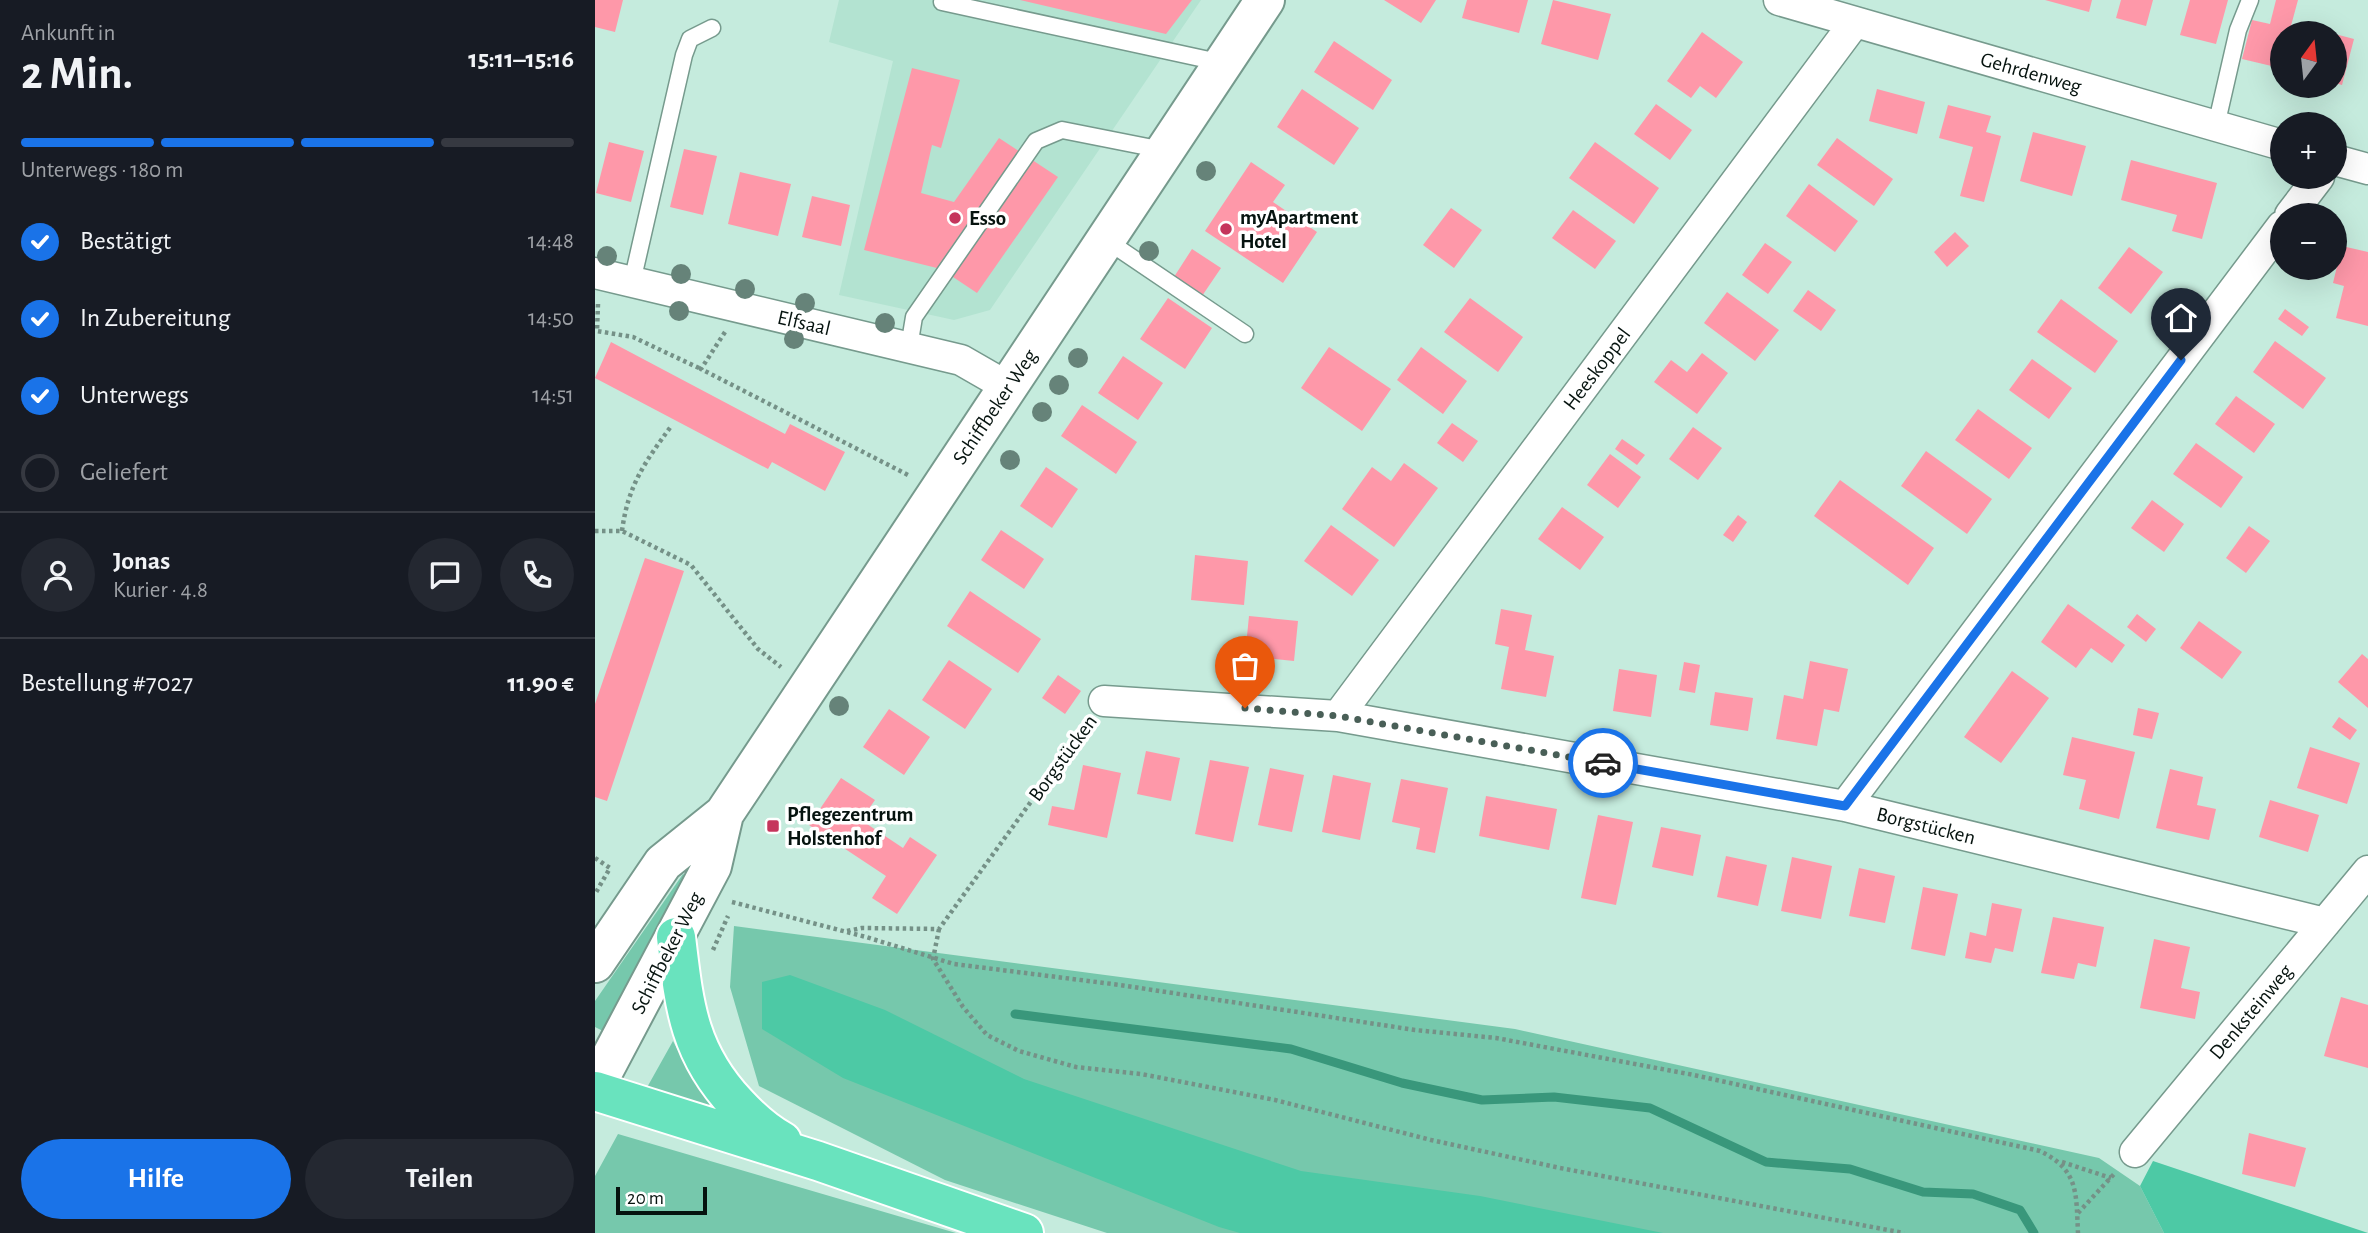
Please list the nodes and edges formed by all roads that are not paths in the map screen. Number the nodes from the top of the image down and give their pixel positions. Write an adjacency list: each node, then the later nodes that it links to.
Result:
1 (1265, 0): 7 (main road, Schiffbeker Weg)
2 (1779, 0): 5 (street, Gehrdenweg)
3 (2250, 0): 8 (lane)
4 (942, 2): 7 (lane)
5 (1855, 22): 8 (street, Gehrdenweg); 23 (street, Heeskoppel)
6 (712, 27): 18 (lane)
7 (1223, 63): 10 (main road, Schiffbeker Weg)
8 (2215, 126): 9 (street, Gehrdenweg)
9 (2270, 142)
10 (1166, 150): 15 (main road, Schiffbeker Weg); 20 (lane)
11 (2347, 163): 12 (street)
12 (2368, 169)
13 (2310, 189): 14 (street)
14 (2299, 203)
15 (1106, 240): 19 (lane); 21 (main road, Schiffbeker Weg)
16 (2270, 242): 24 (street)
17 (597, 273): 18 (street, Elfsaal)
18 (632, 282): 20 (street, Elfsaal)
19 (1245, 334)
20 (909, 347): 21 (street, Elfsaal)
21 (1008, 387): 25 (main road, Schiffbeker Weg)
22 (1104, 701): 23 (street, Borgstücken)
23 (1338, 716): 24 (street, Borgstücken)
24 (1845, 806): 27 (street, Borgstücken)
25 (724, 814): 28 (main road, Schiffbeker Weg); 29 (main road, Schiffbeker Weg)
26 (2368, 871): 27 (street, Denksteinweg)
27 (2325, 923): 31 (street, Denksteinweg)
28 (676, 937): 30 (main road, Schiffbeker Weg); 32 (highway)
29 (595, 963)
30 (595, 1089): 32 (highway)
31 (2135, 1152)
32 (818, 1161): 33 (highway)
33 (1024, 1233)

